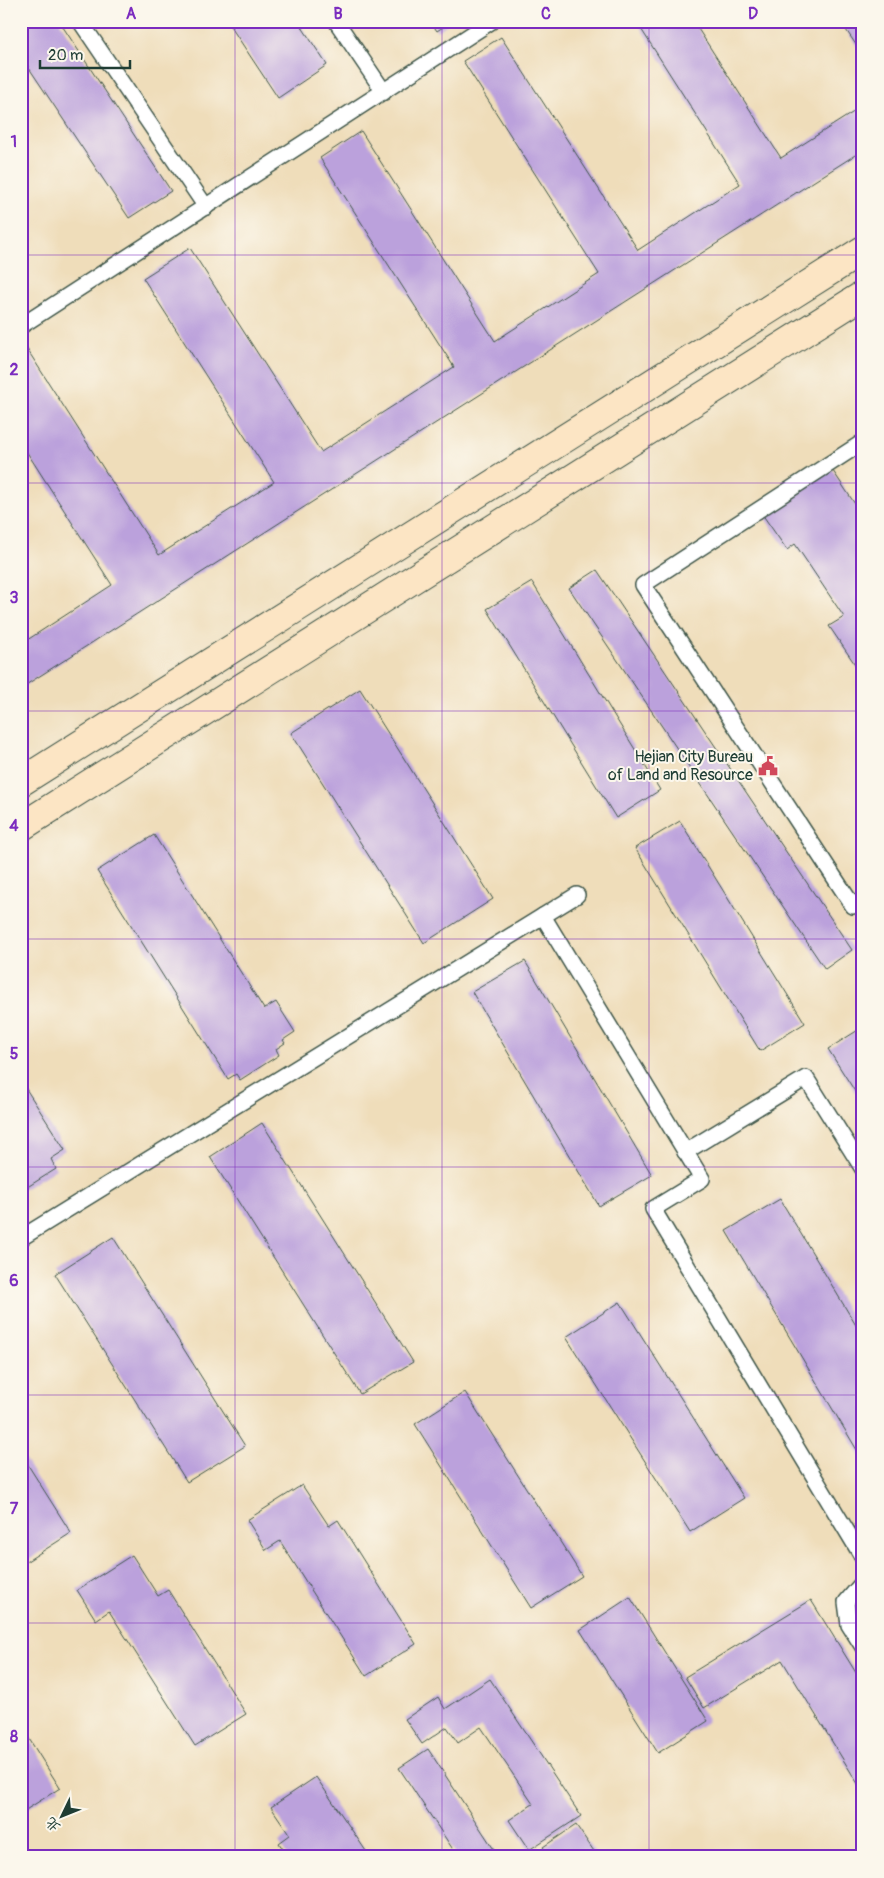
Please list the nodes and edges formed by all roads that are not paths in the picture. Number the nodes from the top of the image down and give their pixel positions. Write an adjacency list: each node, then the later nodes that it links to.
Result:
1 (80, 21): 5 (lane)
2 (336, 21): 4 (lane)
3 (492, 21): 4 (lane)
4 (384, 92): 5 (lane)
5 (206, 207): 8 (lane)
6 (863, 250): 10 (street)
7 (863, 295): 11 (street)
8 (21, 326)
9 (863, 442): 13 (lane)
10 (21, 782)
11 (21, 827)
12 (577, 895): 14 (lane)
13 (863, 901)
14 (543, 916): 15 (lane); 17 (lane)
15 (685, 1152): 16 (lane); 18 (lane)
16 (863, 1169)
17 (21, 1238)
18 (863, 1558)
19 (863, 1582): 20 (lane)
20 (863, 1647)

